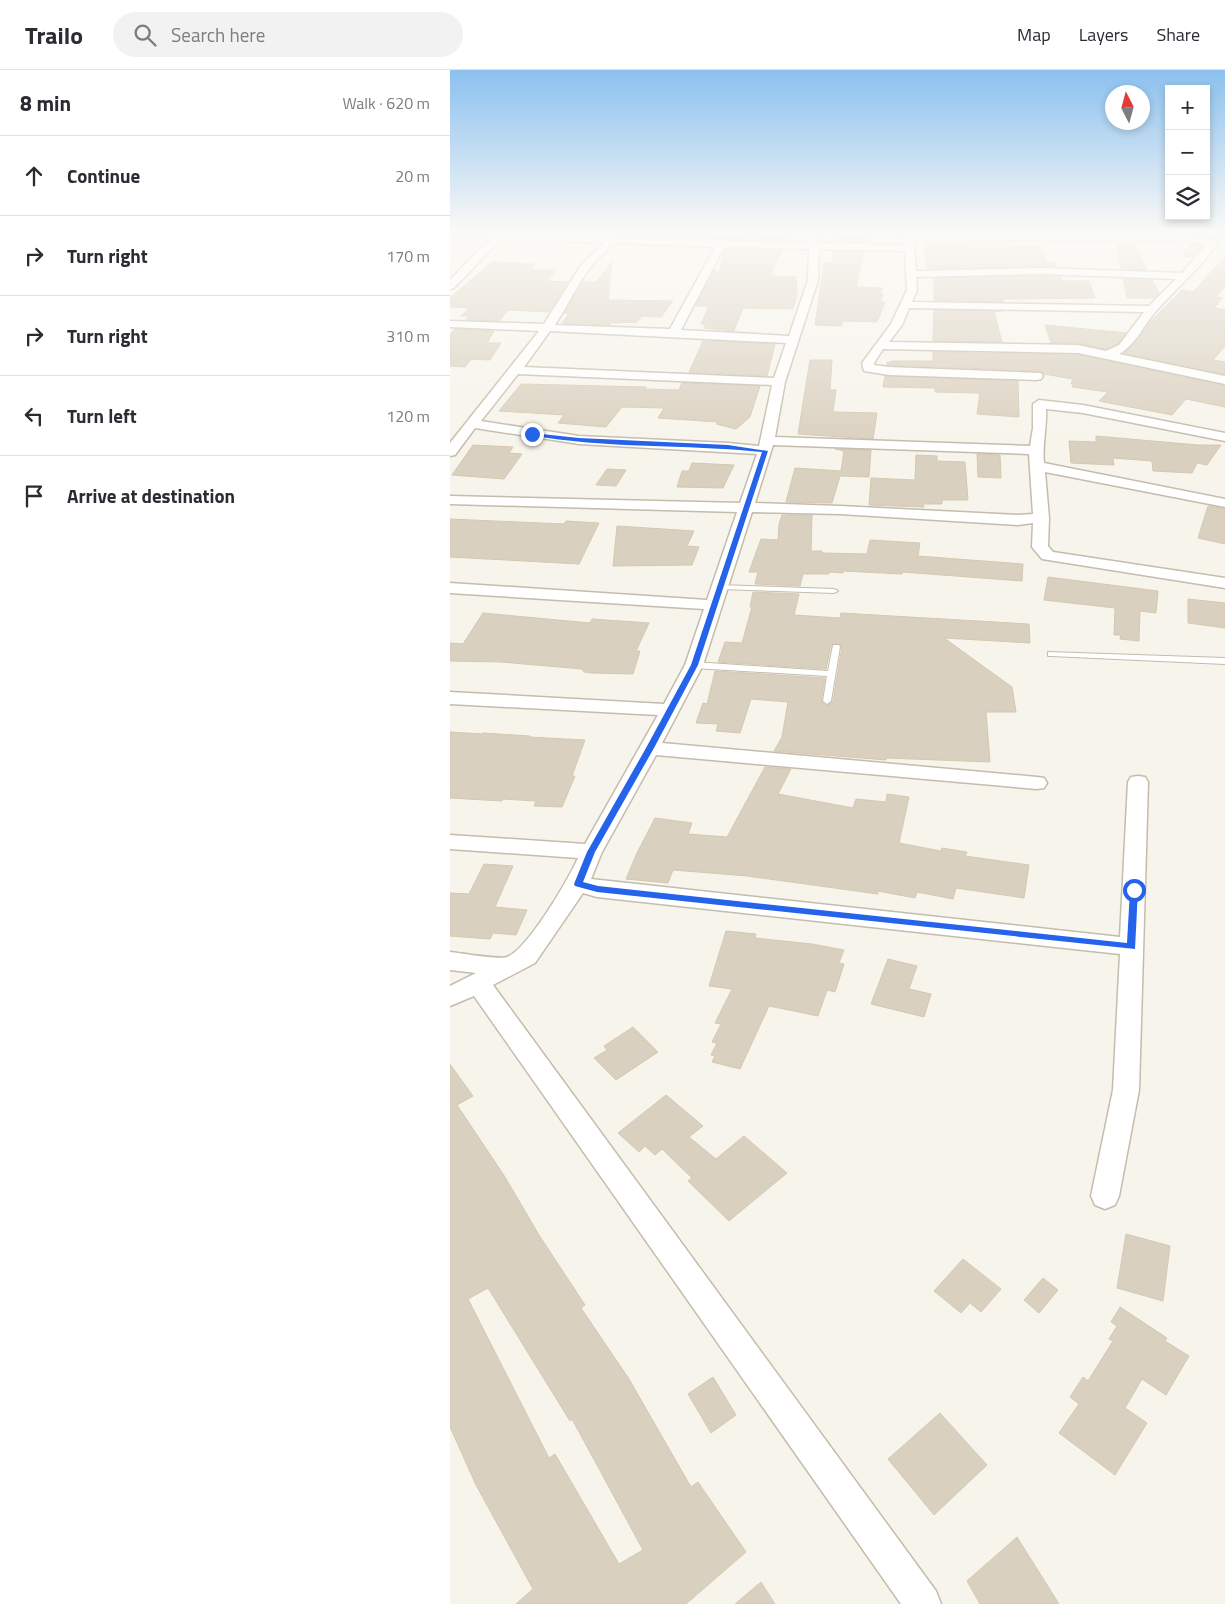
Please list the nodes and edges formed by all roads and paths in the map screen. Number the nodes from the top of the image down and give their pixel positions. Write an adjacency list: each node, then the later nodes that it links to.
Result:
1 (564, 303): 8 (street)
2 (690, 303): 9 (street)
3 (806, 303): 10 (street)
4 (1158, 303): 6 (street)
5 (905, 305): 6 (street); 11 (street)
6 (1152, 309): 12 (street)
7 (450, 324): 8 (street)
8 (547, 328): 9 (street); 13 (street)
9 (674, 333): 10 (street)
10 (794, 340): 16 (street)
11 (880, 345): 14 (street); 14 (street)
12 (1108, 355): 14 (street); 15 (street)
13 (513, 370): 16 (street); 17 (street)
14 (1038, 376): 18 (street); 20 (street)
15 (1225, 380)
16 (779, 382): 19 (street)
17 (472, 424): 19 (street); 21 (street)
18 (1225, 437)
19 (766, 446): 20 (street); 25 (street)
20 (1036, 450): 22 (street)
21 (450, 452)
22 (1037, 466): 24 (street); 26 (street)
23 (450, 500): 25 (street)
24 (1225, 503)
25 (746, 509): 26 (street); 30 (street)
26 (1041, 518): 27 (street)
27 (1225, 584)
28 (450, 588): 30 (street)
29 (834, 591): 30 (lane)
30 (717, 596): 34 (street)
31 (836, 647): 35 (lane)
32 (1051, 654): 33 (lane)
33 (1225, 661)
34 (694, 665): 35 (lane); 38 (street)
35 (832, 674): 37 (lane)
36 (450, 698): 38 (street)
37 (827, 700)
38 (669, 710): 39 (street)
39 (650, 748): 41 (street); 43 (street)
40 (1138, 782): 45 (street)
41 (1037, 783)
42 (450, 842): 43 (street)
43 (591, 852): 44 (street)
44 (578, 884): 45 (street); 47 (street)
45 (1132, 946): 50 (street)
46 (450, 961): 47 (street)
47 (509, 967): 48 (street)
48 (478, 983): 49 (street); 51 (street)
49 (450, 998)
50 (1105, 1196)
51 (923, 1604)

